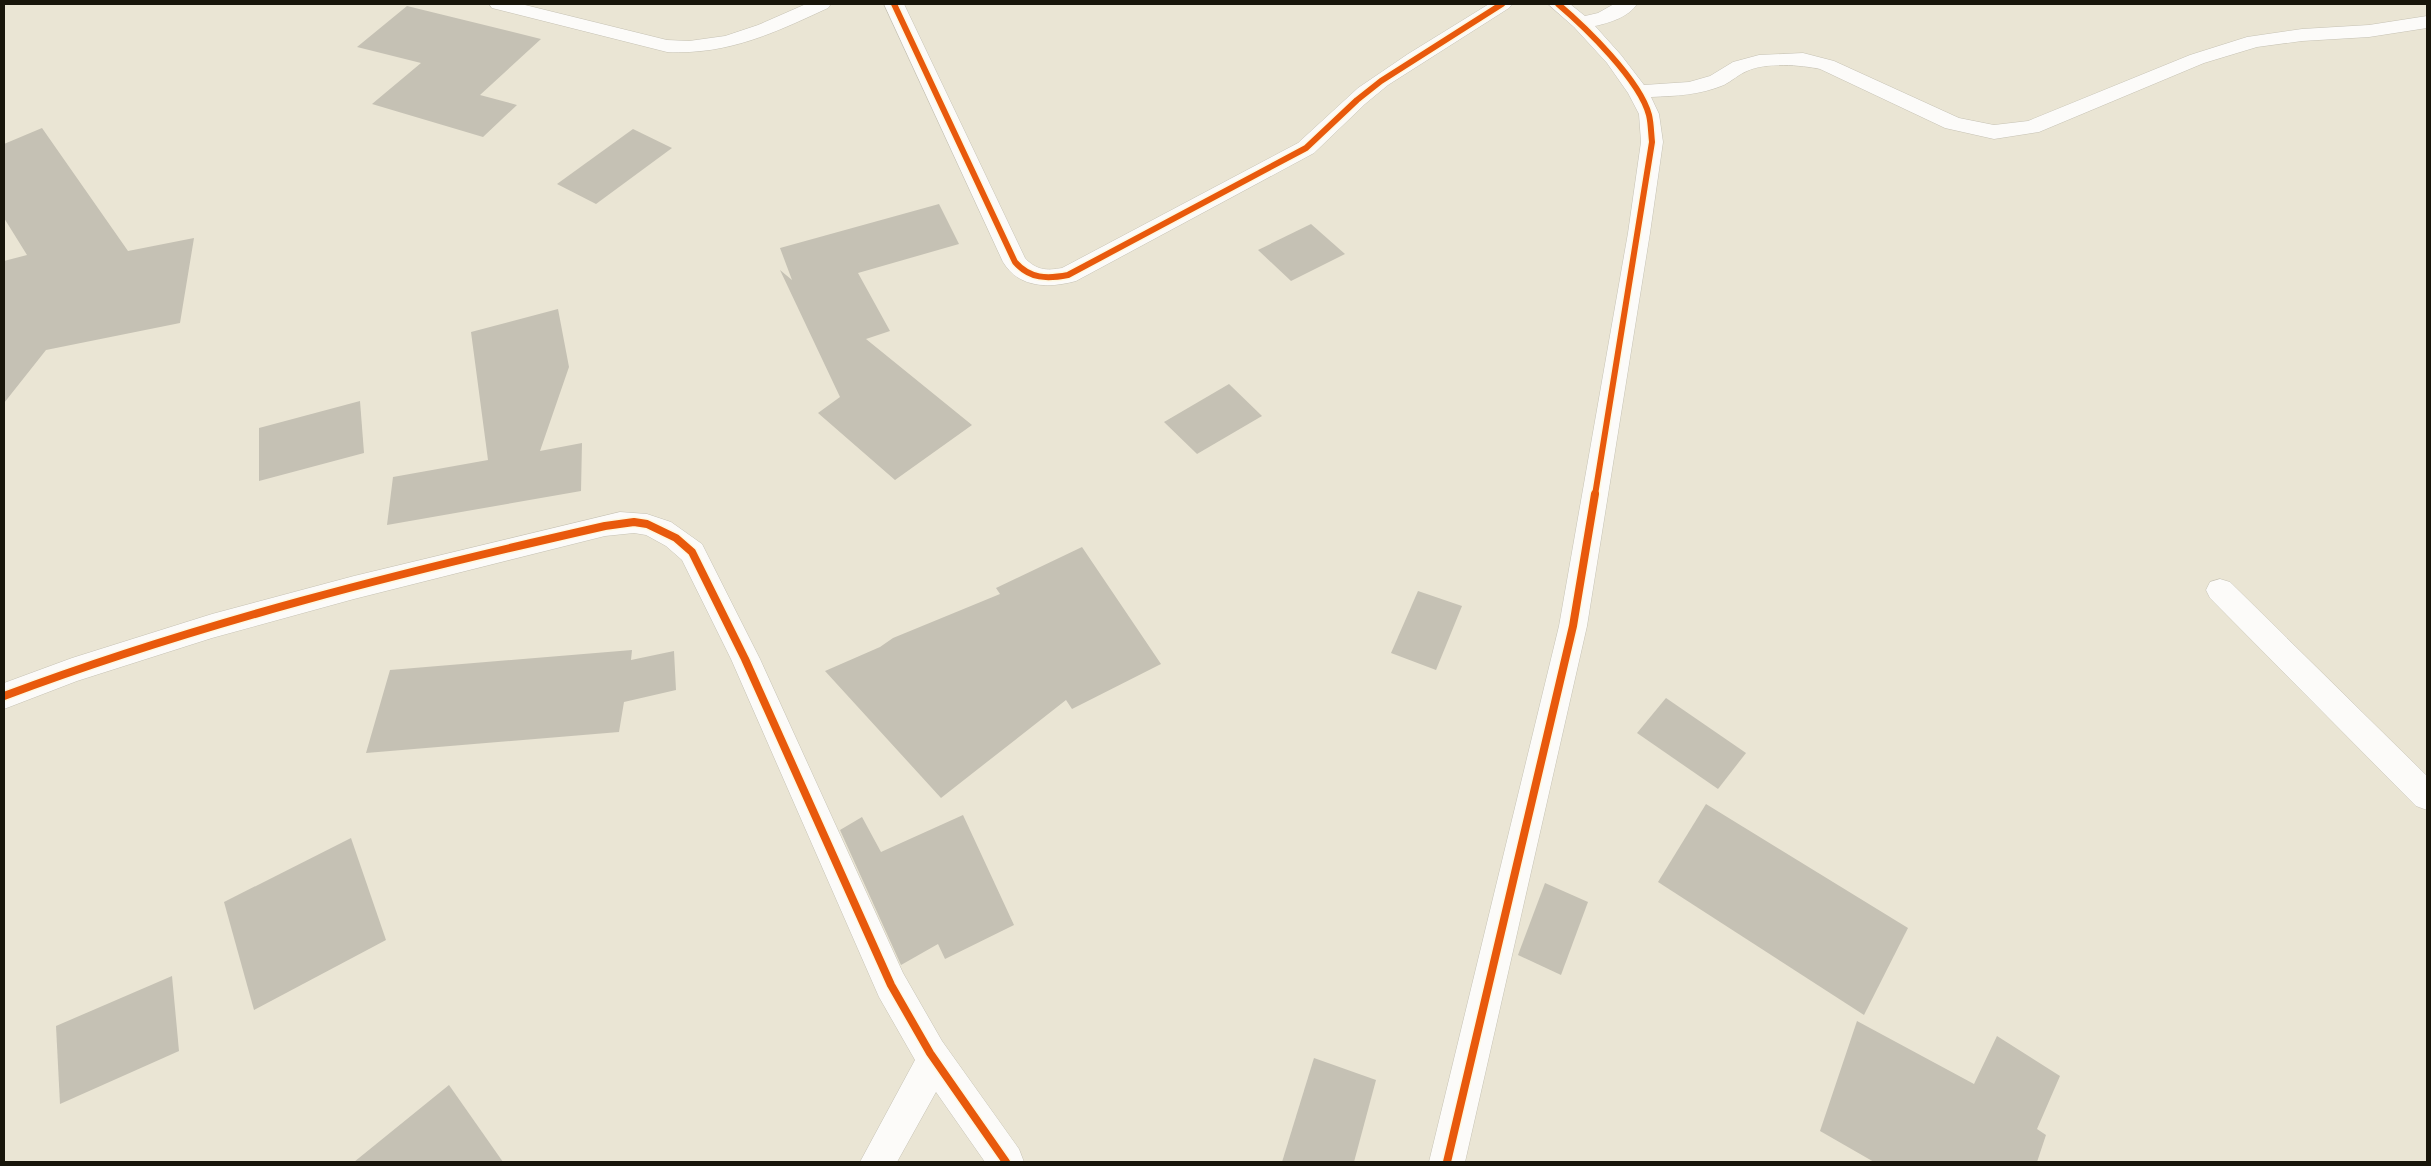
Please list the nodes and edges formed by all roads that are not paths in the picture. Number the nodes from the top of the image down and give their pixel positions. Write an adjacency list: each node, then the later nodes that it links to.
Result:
1 (499, 4): 2 (street)
2 (821, 4)
3 (894, 4): 4 (street)
4 (1502, 4)
5 (1558, 4): 8 (street)
6 (1627, 4): 8 (street)
7 (2427, 22): 9 (street)
8 (1581, 23): 9 (street)
9 (1638, 92): 16 (street)
10 (2220, 590): 12 (street)
11 (4, 696): 13 (street)
12 (2427, 796)
13 (935, 1059): 14 (street); 15 (street)
14 (878, 1162)
15 (1006, 1162)
16 (1447, 1162)

